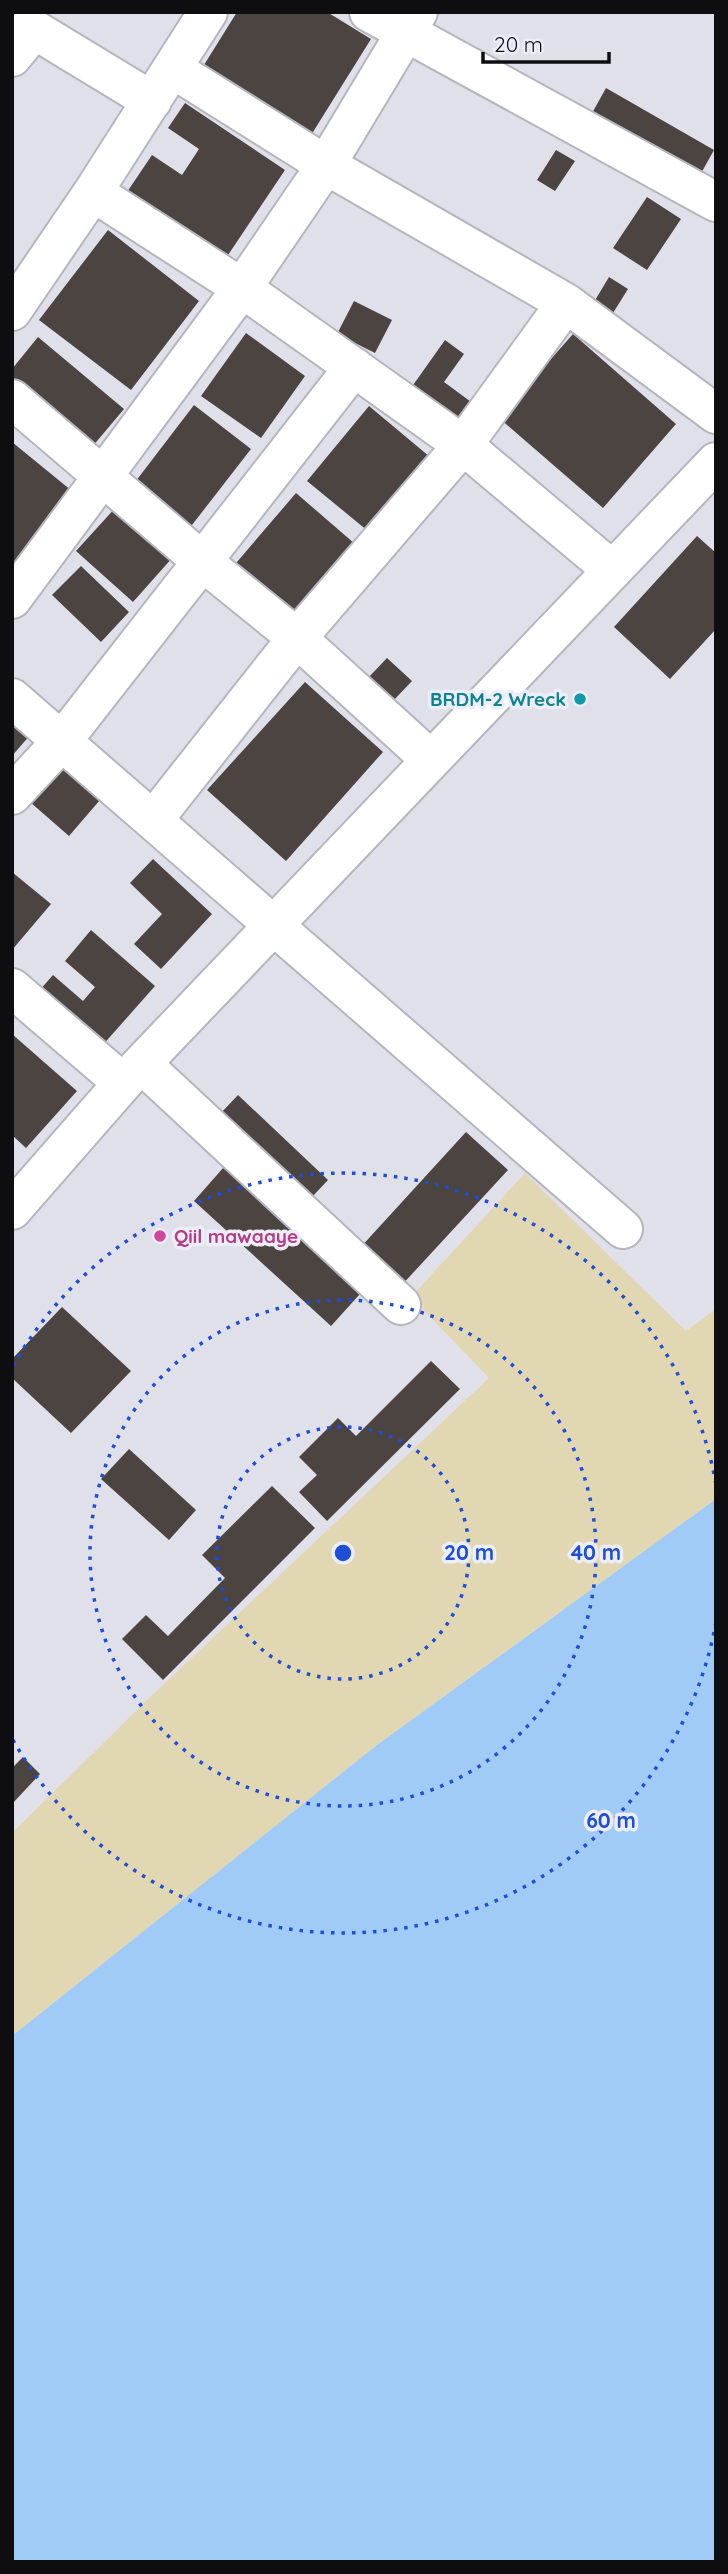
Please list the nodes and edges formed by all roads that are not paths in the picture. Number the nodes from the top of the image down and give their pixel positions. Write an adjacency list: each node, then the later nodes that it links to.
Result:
1 (208, 12): 5 (street)
2 (369, 12): 3 (street)
3 (412, 22): 7 (street); 9 (street)
4 (19, 34): 6 (street)
5 (173, 69): 6 (street); 7 (street)
6 (152, 101): 8 (street)
7 (326, 165): 10 (street); 11 (street)
8 (93, 192): 10 (street); 12 (street)
9 (716, 202)
10 (242, 288): 13 (street); 18 (street)
11 (566, 303): 15 (street); 16 (street)
12 (12, 310)
13 (354, 367): 16 (street); 19 (street)
14 (12, 399): 18 (street)
15 (716, 414)
16 (463, 445): 20 (street); 22 (street)
17 (716, 462): 20 (street)
18 (104, 475): 19 (street); 21 (street)
19 (203, 562): 22 (street); 24 (street)
20 (612, 570): 25 (street)
21 (12, 599)
22 (297, 638): 25 (street); 27 (street)
23 (12, 698): 24 (street)
24 (62, 741): 26 (street); 27 (street)
25 (430, 759): 28 (street)
26 (12, 796)
27 (154, 819): 28 (street)
28 (274, 926): 30 (street); 32 (street)
29 (12, 988): 30 (street)
30 (133, 1074): 31 (street); 33 (street)
31 (12, 1210)
32 (623, 1229)
33 (401, 1305)

